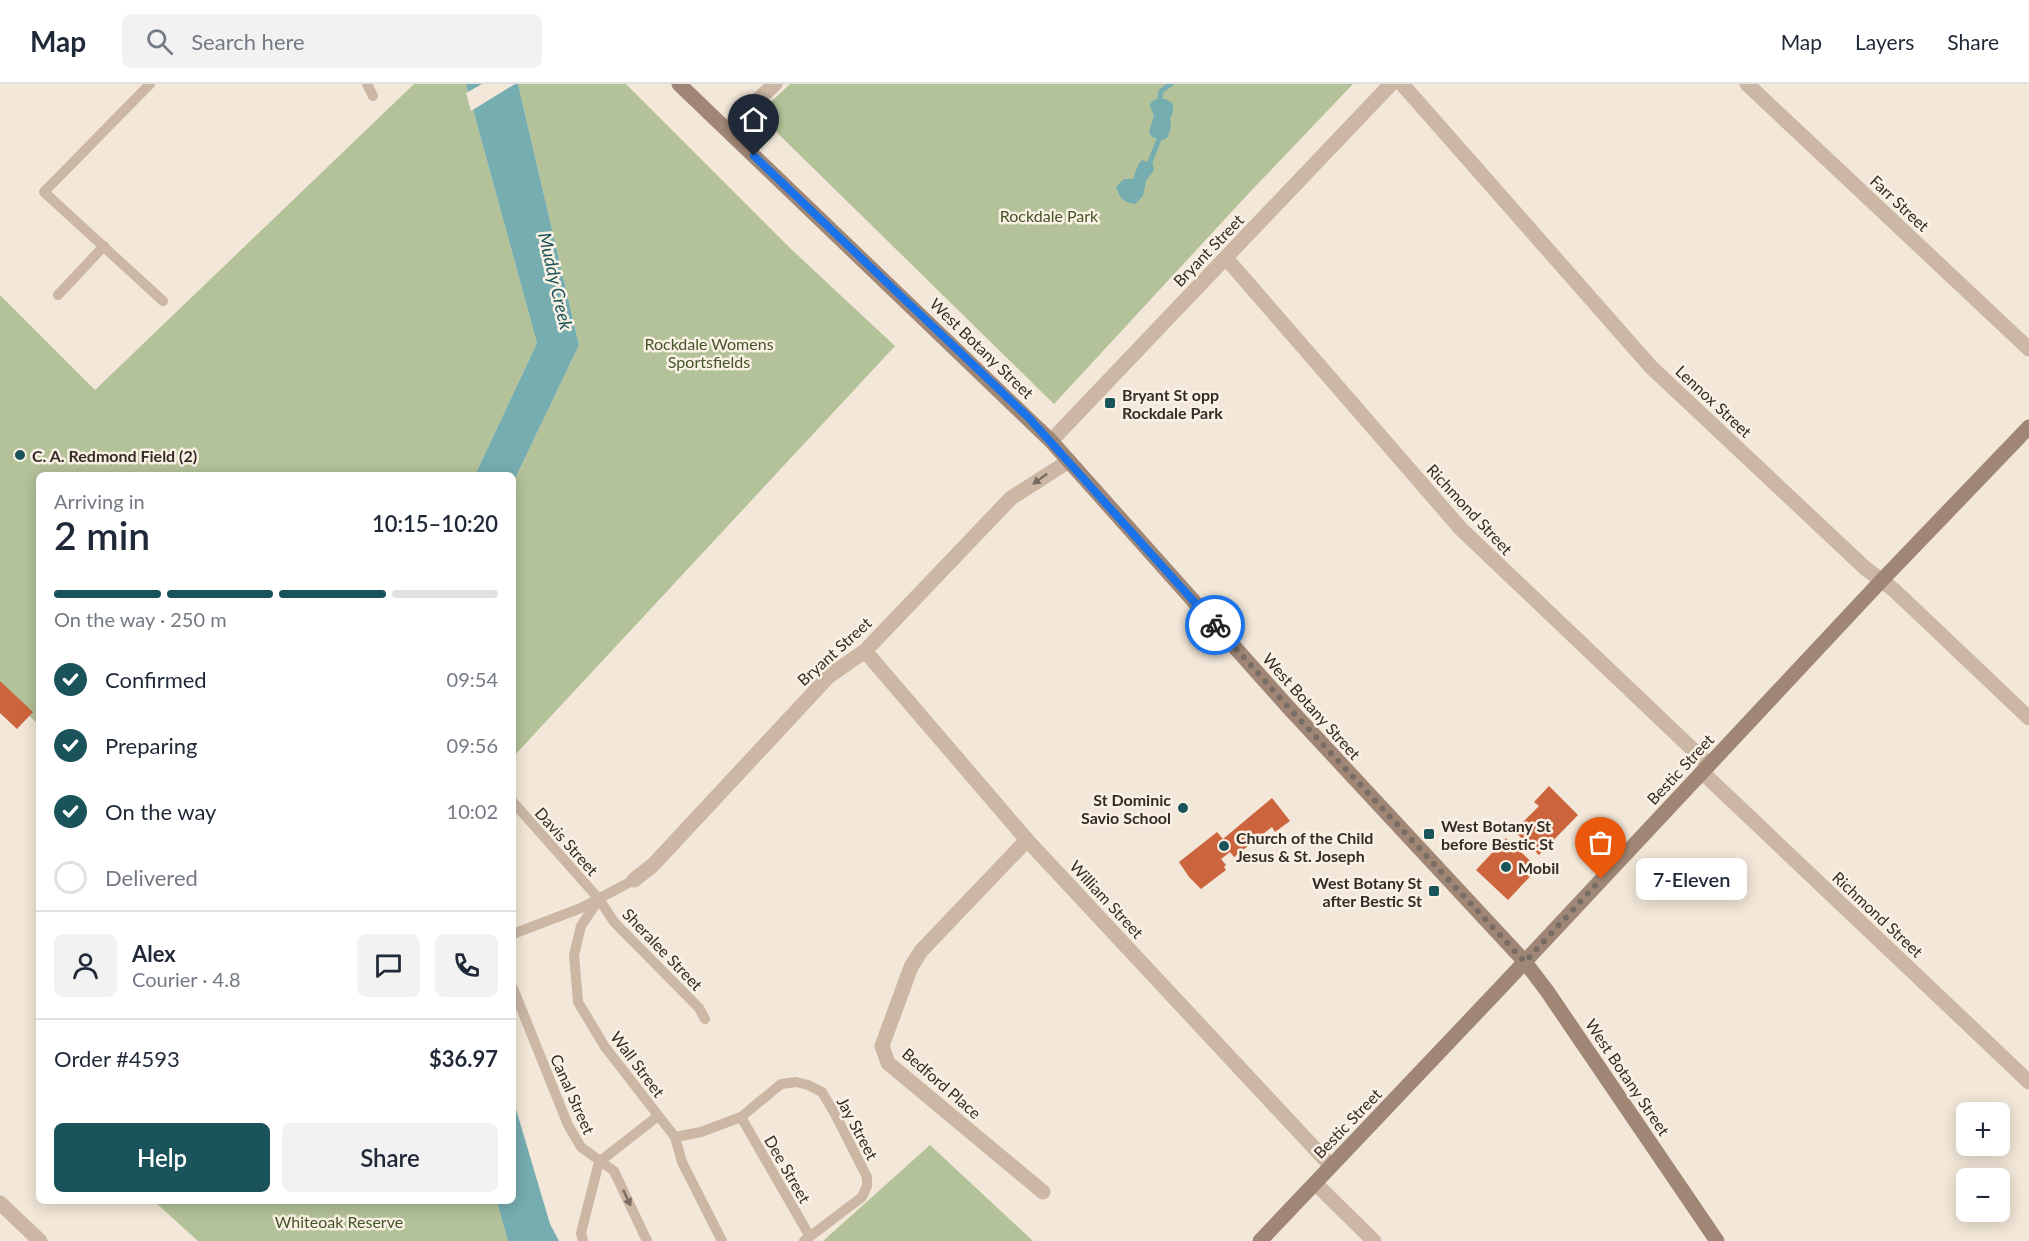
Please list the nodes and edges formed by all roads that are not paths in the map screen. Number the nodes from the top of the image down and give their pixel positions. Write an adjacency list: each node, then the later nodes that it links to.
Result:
1 (150, 84): 10 (lane)
2 (367, 84): 8 (lane)
3 (679, 84): 9 (main road, West Botany Street)
4 (776, 84): 9 (street)
5 (1391, 84): 11 (street, Bryant Street)
6 (1402, 84): 18 (street, Lennox Street)
7 (1747, 84): 14 (street, Farr Street)
8 (373, 96)
9 (726, 129): 16 (main road, West Botany Street)
10 (104, 246): 12 (lane); 13 (lane)
11 (1226, 258): 16 (street, Bryant Street); 21 (street, Richmond Street)
12 (58, 295)
13 (163, 301)
14 (2029, 349)
15 (2029, 428): 18 (main road, Bestic Street)
16 (1051, 441): 17 (main road, West Botany Street)
17 (1069, 461): 19 (street, Bryant Street, one-way to 19); 27 (main road, West Botany Street)
18 (1882, 580): 20 (street, Lennox Street); 21 (main road, Bestic Street)
19 (865, 651): 23 (street, William Street); 24 (street, Bryant Street)
20 (2029, 718)
21 (1705, 769): 27 (main road, Bestic Street); 30 (street, Richmond Street)
22 (516, 805): 25 (lane, Davis Street)
23 (1028, 840): 35 (street, William Street); 37 (street, Bedford Place)
24 (634, 880): 25 (lane)
25 (599, 899): 26 (lane); 29 (lane, Sheralee Street); 31 (lane, Wall Street)
26 (516, 933)
27 (1525, 962): 35 (main road, Bestic Street); 46 (main road, West Botany Street)
28 (516, 995): 34 (lane, Canal Street)
29 (705, 1019)
30 (2029, 1082)
31 (658, 1116): 33 (lane, Wall Street); 34 (lane)
32 (741, 1117): 33 (lane, Jay Street); 39 (lane, Dee Street); 39 (lane, Jay Street)
33 (675, 1137): 43 (lane, Wall Street)
34 (599, 1162): 41 (lane); 42 (lane, Canal Street, one-way to 42)
35 (1331, 1166): 36 (main road, Bestic Street)
36 (1315, 1183): 44 (main road, Bestic Street); 45 (street)
37 (1043, 1192)
38 (0, 1203): 40 (street)
39 (807, 1238)
40 (40, 1241)
41 (583, 1241)
42 (647, 1241)
43 (722, 1241)
44 (1260, 1241)
45 (1374, 1241)
46 (1717, 1241)

